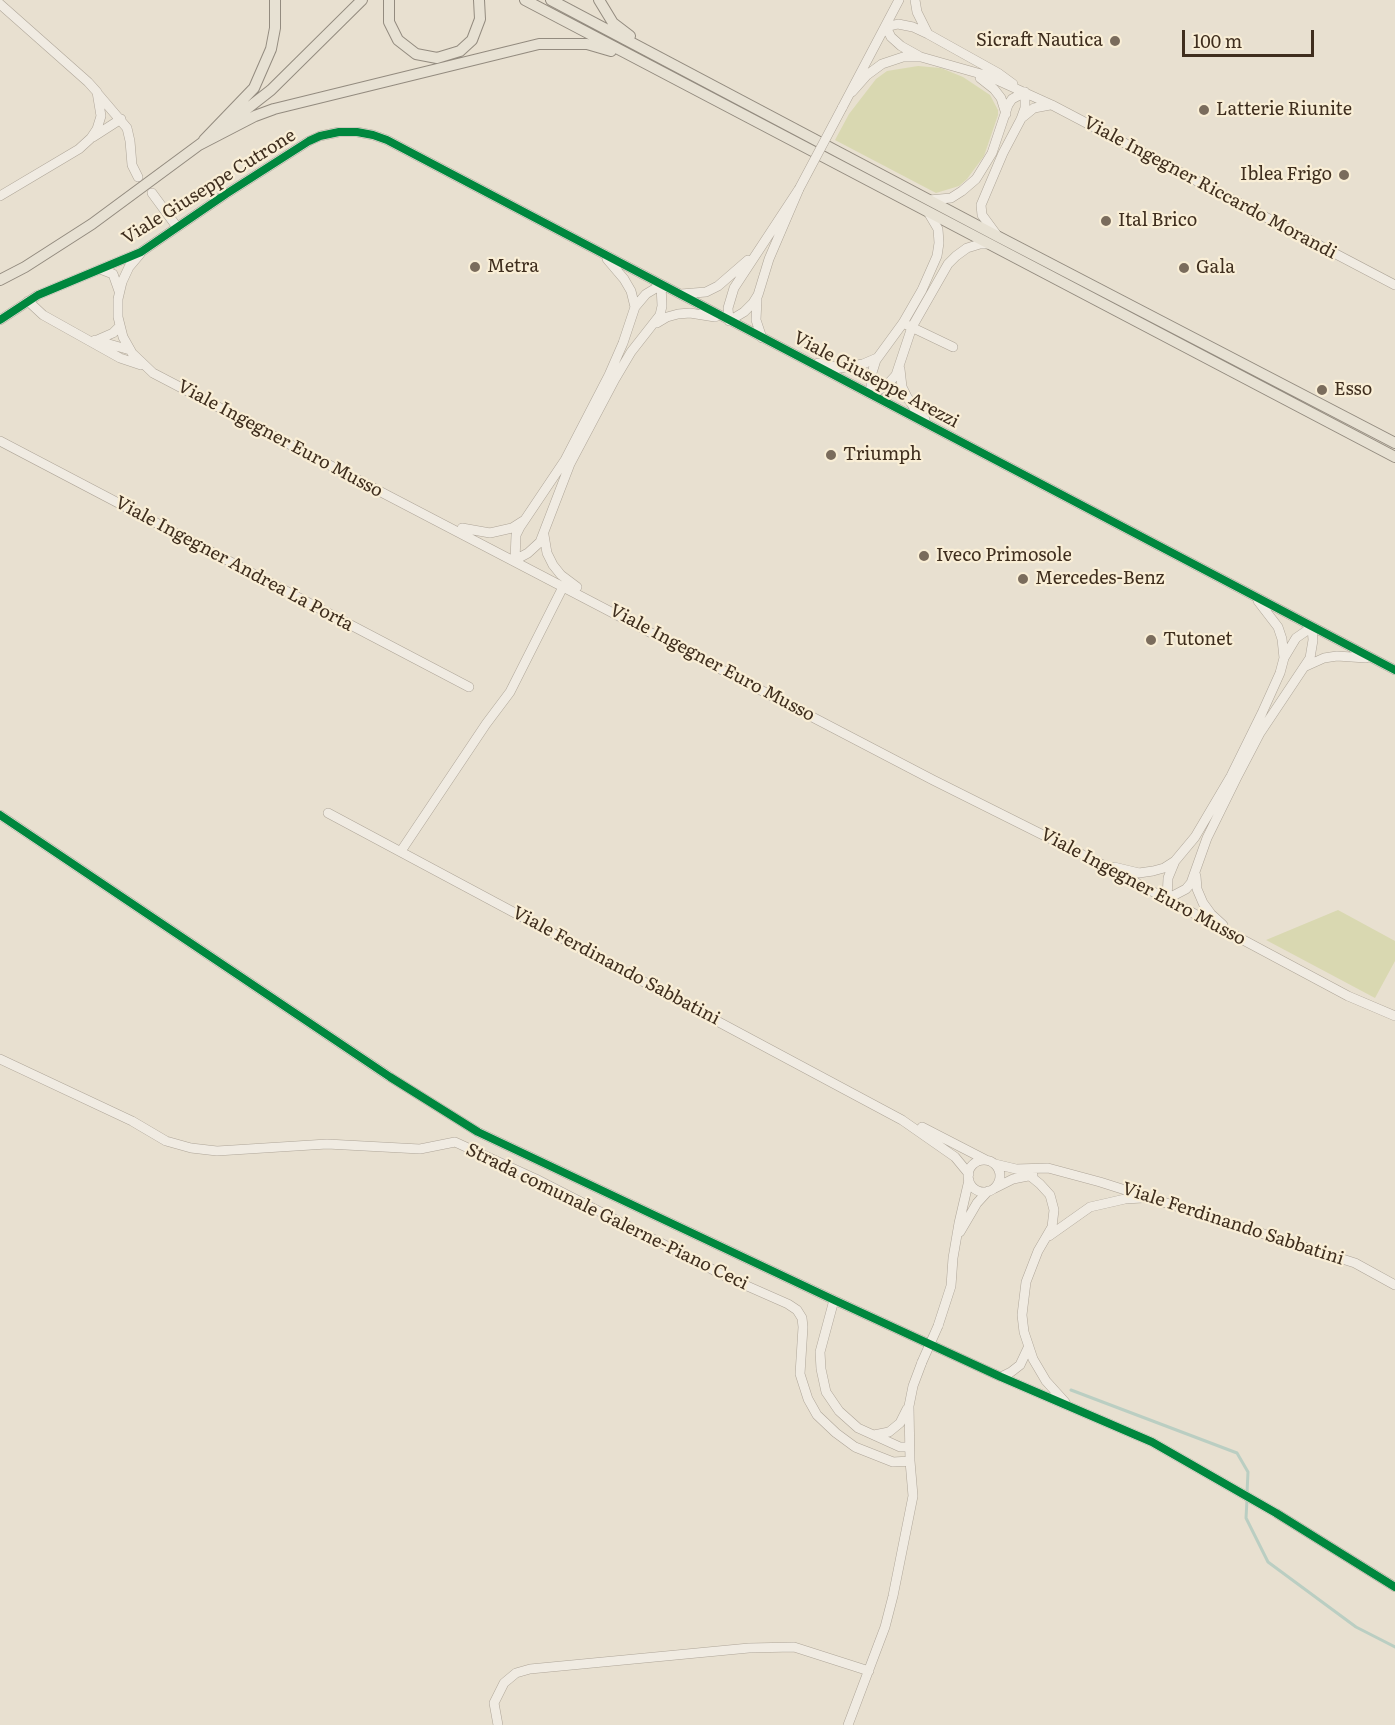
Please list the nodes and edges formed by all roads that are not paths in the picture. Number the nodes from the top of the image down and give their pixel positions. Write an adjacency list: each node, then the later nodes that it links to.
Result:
1 (275, 0): 25 (main road)
2 (362, 0): 25 (main road)
3 (389, 0): 4 (main road)
4 (479, 0)
5 (525, 0): 15 (main road)
6 (551, 0): 15 (main road)
7 (599, 0): 15 (main road)
8 (899, 0): 11 (street)
9 (915, 0): 12 (street)
10 (0, 4): 16 (street)
11 (886, 27): 12 (street); 13 (street); 17 (street)
12 (928, 34): 18 (street)
13 (921, 57): 14 (street); 17 (street)
14 (962, 68): 18 (street); 20 (street)
15 (675, 72): 25 (main road); 30 (main road)
16 (97, 92): 21 (street); 24 (street)
17 (852, 92): 27 (street, bridge)
18 (1025, 92): 19 (street, Viale Ingegner Riccardo Morandi); 20 (street); 22 (street)
19 (1052, 105): 22 (street); 39 (street, Viale Ingegner Riccardo Morandi)
20 (1006, 114): 30 (street)
21 (121, 119): 24 (street); 26 (street)
22 (1021, 119): 33 (street)
23 (339, 132): 32 (street, Viale Giuseppe Cutrone); 35 (street, Viale Giuseppe Arezzi)
24 (91, 138): 29 (street)
25 (199, 145): 37 (main road)
26 (138, 177)
27 (799, 189): 31 (street); 42 (street)
28 (152, 193): 32 (street)
29 (0, 196)
30 (928, 205): 33 (main road); 48 (street)
31 (775, 224): 41 (street); 45 (street)
32 (177, 227): 34 (street, Viale Giuseppe Cutrone)
33 (994, 240): 48 (street); 63 (main road); 64 (main road)
34 (141, 252): 36 (street, Viale Giuseppe Cutrone); 40 (street, Viale Ingegner Euro Musso)
35 (601, 252): 38 (street, Viale Giuseppe Arezzi); 44 (street)
36 (100, 269): 40 (street); 43 (street, Viale Giuseppe Cutrone)
37 (0, 280)
38 (661, 285): 41 (street, Viale Giuseppe Arezzi); 44 (street); 47 (street)
39 (1395, 285)
40 (119, 291): 49 (street, Viale Ingegner Euro Musso)
41 (679, 294): 45 (street, Viale Giuseppe Arezzi)
42 (758, 295): 45 (street); 51 (street)
43 (28, 301): 46 (street, Viale Giuseppe Cutrone); 50 (street)
44 (635, 307): 65 (street)
45 (727, 319): 47 (street); 51 (street, Viale Giuseppe Arezzi)
46 (0, 320)
47 (655, 324): 67 (street)
48 (908, 325): 53 (street); 55 (street); 58 (street)
49 (120, 326): 52 (street); 54 (street, Viale Ingegner Euro Musso)
50 (84, 337): 52 (street); 56 (street)
51 (762, 338): 57 (street, Viale Giuseppe Arezzi)
52 (97, 340): 54 (street)
53 (953, 347)
54 (130, 350): 56 (street); 59 (street, Viale Ingegner Euro Musso)
55 (881, 354): 57 (street); 60 (street)
56 (120, 358): 59 (street)
57 (803, 359): 60 (street, Viale Giuseppe Arezzi)
58 (900, 364): 60 (street); 61 (street)
59 (144, 366): 66 (street, Viale Ingegner Euro Musso)
60 (871, 394): 61 (street, Viale Giuseppe Arezzi)
61 (933, 427): 70 (street, Viale Giuseppe Arezzi)
62 (0, 441): 77 (street, Viale Ingegner Andrea La Porta)
63 (1395, 443)
64 (1395, 456)
65 (527, 517): 66 (street); 68 (street)
66 (434, 519): 68 (street, Viale Ingegner Euro Musso)
67 (544, 532): 68 (street); 71 (street)
68 (515, 560): 69 (street, Viale Ingegner Euro Musso)
69 (564, 585): 71 (street, Viale Ingegner Euro Musso); 80 (street)
70 (1254, 597): 72 (street, Viale Giuseppe Arezzi); 73 (street)
71 (603, 606): 82 (street, Viale Ingegner Euro Musso)
72 (1312, 627): 73 (street); 74 (street, Viale Giuseppe Arezzi); 75 (street)
73 (1284, 658): 81 (street)
74 (1375, 660): 75 (street); 76 (street, Viale Giuseppe Arezzi)
75 (1305, 667): 83 (street)
76 (1395, 670)
77 (469, 687)
78 (328, 813): 80 (street, Viale Ferdinando Sabbatini)
79 (0, 815): 98 (street)
80 (401, 851): 88 (street, Viale Ferdinando Sabbatini)
81 (1175, 861): 82 (street); 84 (street)
82 (1103, 865): 84 (street, Viale Ingegner Euro Musso)
83 (1196, 874): 84 (street); 85 (street)
84 (1167, 899): 85 (street, Viale Ingegner Euro Musso)
85 (1234, 934): 86 (street, Viale Ingegner Euro Musso)
86 (1395, 1016)
87 (0, 1059): 106 (street, Strada comunale Galerne-Piano Ceci)
88 (902, 1120): 89 (street); 92 (street)
89 (990, 1162): 90 (street); 92 (street); 93 (street)
90 (1068, 1173): 91 (street); 94 (street, Viale Ferdinando Sabbatini)
91 (1029, 1175): 93 (street); 96 (street)
92 (969, 1177): 93 (street); 95 (street)
93 (990, 1190): 95 (street)
94 (1150, 1198): 96 (street); 97 (street, Viale Ferdinando Sabbatini)
95 (957, 1236): 101 (street, bridge)
96 (1047, 1237): 99 (street)
97 (1395, 1285)
98 (834, 1300): 100 (street); 104 (street)
99 (1028, 1348): 100 (street); 102 (street)
100 (1000, 1377): 102 (street)
101 (909, 1406): 103 (street); 105 (street)
102 (1069, 1406): 107 (street)
103 (889, 1432): 104 (street); 105 (street)
104 (873, 1435): 105 (street)
105 (909, 1443): 106 (street)
106 (910, 1461): 108 (street)
107 (1395, 1587)
108 (869, 1671): 109 (street); 110 (street)
109 (498, 1725)
110 (848, 1725)

